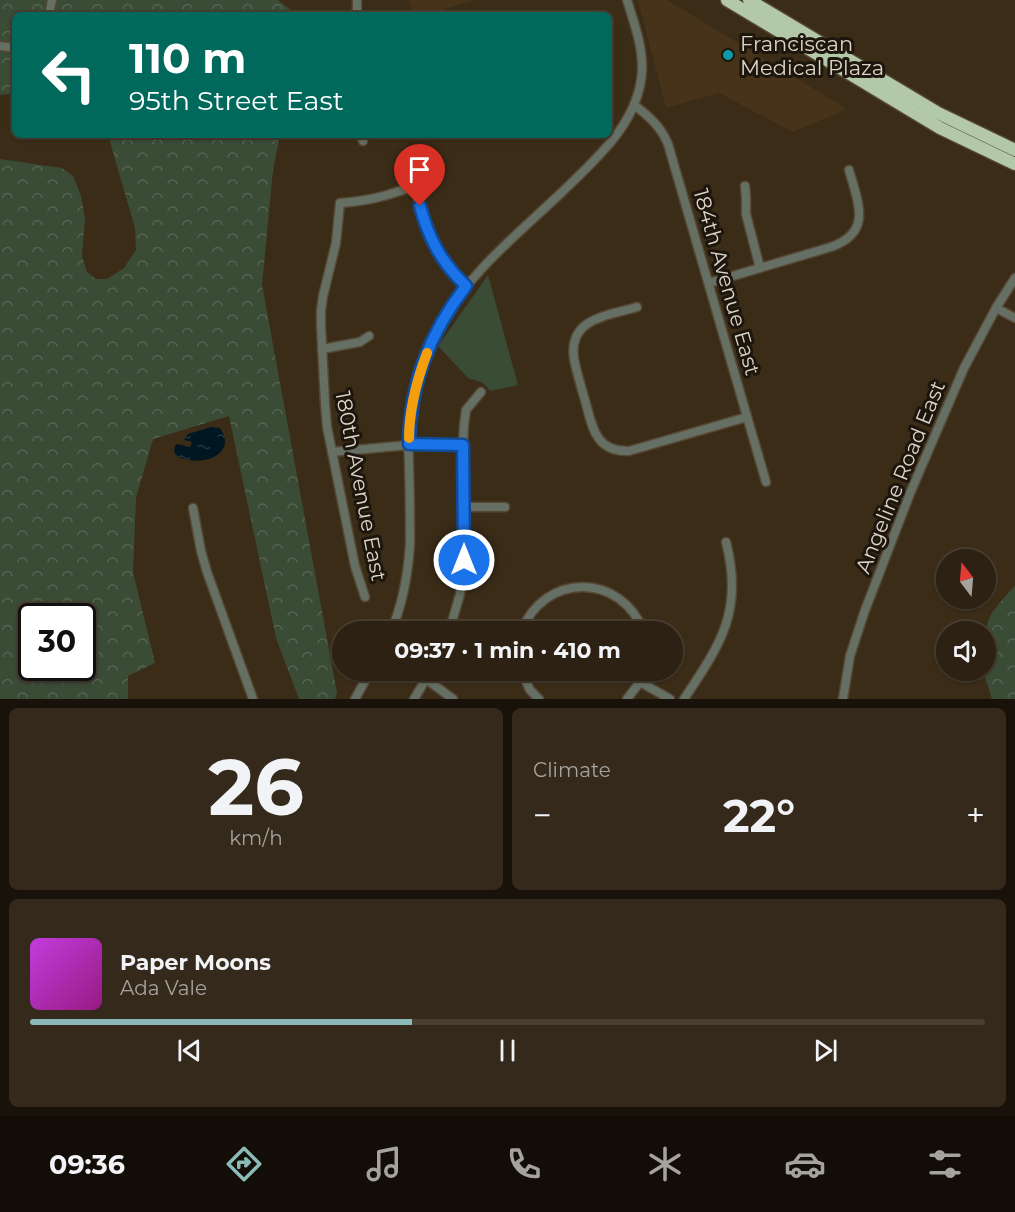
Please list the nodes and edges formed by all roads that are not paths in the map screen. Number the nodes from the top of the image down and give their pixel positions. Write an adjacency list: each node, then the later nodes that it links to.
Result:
1 (627, 0): 4 (street)
2 (727, 0): 6 (highway)
3 (749, 0): 5 (highway)
4 (634, 105): 11 (street, 184th Avenue East); 12 (street)
5 (1015, 150)
6 (1015, 164)
7 (849, 171): 9 (street)
8 (745, 186): 9 (street)
9 (760, 268): 11 (street)
10 (1015, 278): 14 (street, Angeline Road East)
11 (709, 283): 19 (street, 184th Avenue East)
12 (466, 286): 17 (street, 180th Avenue East); 20 (street)
13 (637, 307): 19 (street)
14 (996, 308): 15 (street); 46 (street, Angeline Road East)
15 (1015, 318)
16 (369, 336): 17 (street)
17 (322, 349): 22 (street, 180th Avenue East)
18 (481, 392): 21 (street)
19 (747, 417): 23 (street, 184th Avenue East)
20 (409, 444): 21 (street); 22 (street); 29 (street)
21 (463, 445): 25 (street)
22 (332, 452): 28 (street, 180th Avenue East)
23 (766, 482)
24 (193, 507): 38 (street)
25 (464, 507): 26 (street); 30 (street)
26 (505, 507)
27 (726, 543): 45 (street)
28 (365, 597)
29 (395, 621)
30 (452, 621)
31 (526, 621): 32 (street)
32 (639, 621)
33 (365, 681): 39 (street)
34 (425, 681): 40 (street)
35 (429, 681): 41 (street)
36 (526, 681): 42 (street)
37 (640, 682): 43 (street); 44 (street)
38 (253, 699)
39 (355, 699)
40 (414, 699)
41 (453, 699)
42 (539, 699)
43 (627, 699)
44 (670, 699)
45 (684, 699)
46 (843, 699)

